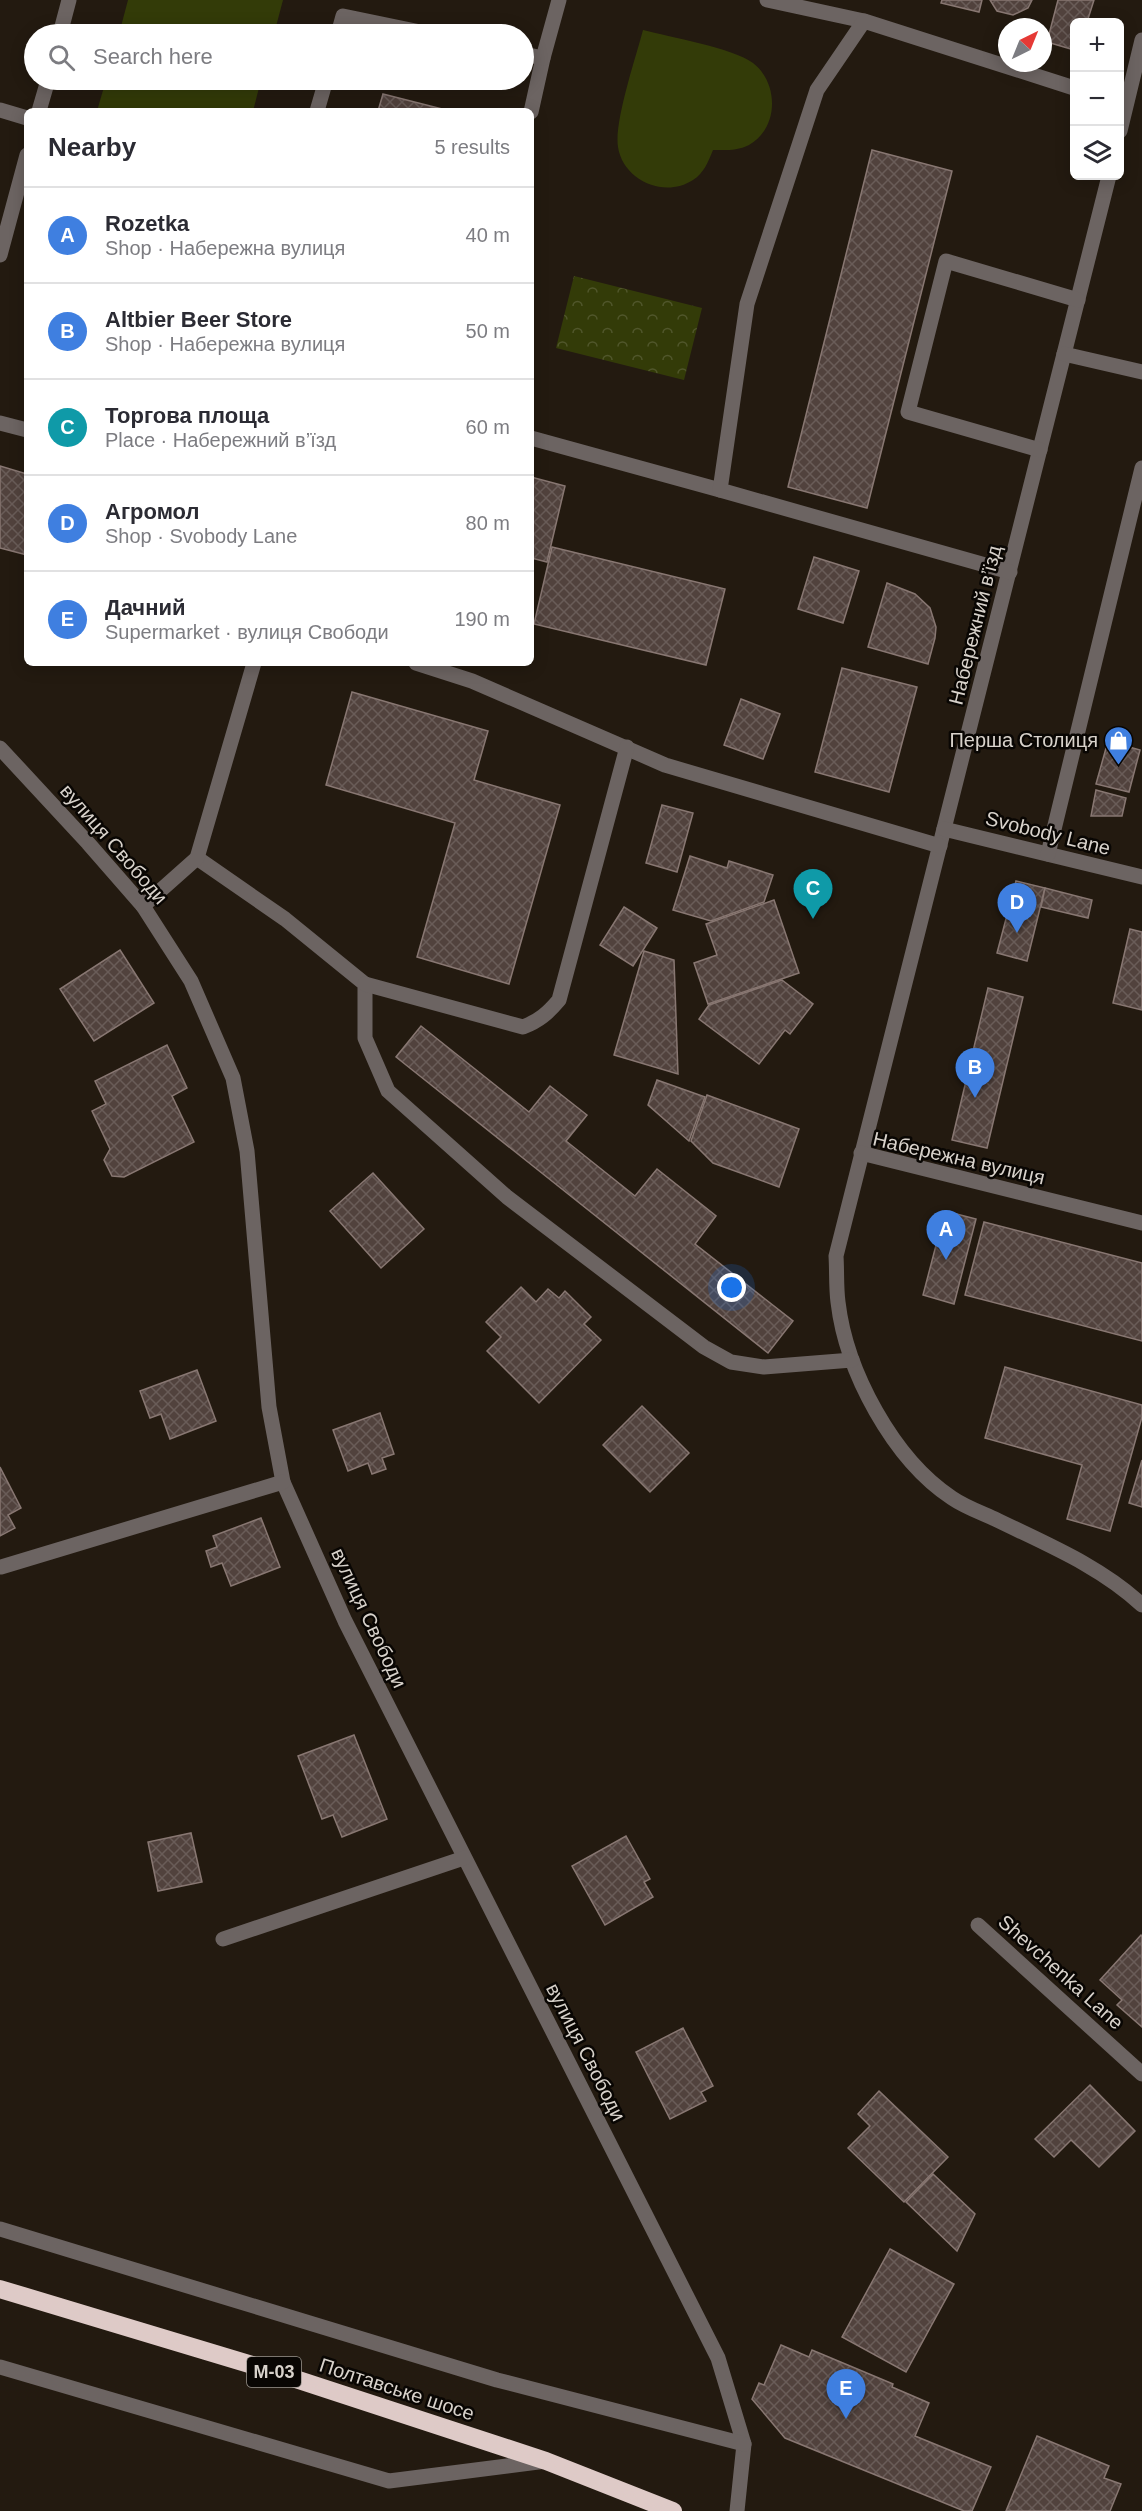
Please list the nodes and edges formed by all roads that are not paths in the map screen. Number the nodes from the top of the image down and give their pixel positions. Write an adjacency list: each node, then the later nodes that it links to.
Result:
1 (69, 0): 5 (street)
2 (558, 0): 10 (street)
3 (767, 0): 4 (street)
4 (864, 21): 11 (street); 31 (street)
5 (63, 24)
6 (341, 24): 7 (street)
7 (381, 24)
8 (1142, 40): 14 (street)
9 (534, 56): 10 (street)
10 (543, 58): 17 (street)
11 (1070, 87)
12 (45, 90): 15 (street)
13 (323, 90): 16 (street)
14 (1124, 100)
15 (40, 108)
16 (318, 108)
17 (532, 108)
18 (0, 110): 19 (street)
19 (24, 117)
20 (24, 166): 22 (street)
21 (1108, 180): 23 (street, Набережний в’їзд)
22 (0, 255)
23 (1078, 300): 24 (street, Набережний в’їзд); 29 (street)
24 (1064, 354): 25 (street); 29 (street, Набережний в’їзд)
25 (1142, 372)
26 (0, 423): 27 (street)
27 (24, 429)
28 (534, 439): 31 (street)
29 (1040, 450): 32 (street, Набережний в’їзд)
30 (1142, 468): 39 (street)
31 (720, 490): 32 (street)
32 (1010, 572): 37 (street, Набережний в’їзд)
33 (253, 666): 40 (street)
34 (425, 666): 35 (street)
35 (627, 747): 38 (street); 43 (street)
36 (0, 748): 42 (street, вулиця Свободи)
37 (945, 829): 38 (street, Набережний в’їзд); 39 (street, Svobody Lane)
38 (940, 846): 44 (street, Набережний в’їзд)
39 (1048, 854): 41 (street, Svobody Lane)
40 (197, 858): 42 (street); 43 (street)
41 (1142, 877)
42 (143, 906): 47 (street, вулиця Свободи)
43 (365, 984): 46 (street)
44 (861, 1153): 45 (street, Набережна вулиця); 46 (street, Набережна вулиця)
45 (1142, 1223)
46 (852, 1360): 49 (street, Набережна вулиця)
47 (283, 1482): 48 (street); 50 (street, вулиця Свободи)
48 (1, 1567)
49 (1140, 1600)
50 (464, 1858): 52 (street); 57 (street, вулиця Свободи)
51 (978, 1925): 53 (street, Shevchenka Lane)
52 (223, 1939)
53 (1142, 2074)
54 (0, 2229): 57 (street)
55 (0, 2289): 58 (highway, Полтавське шосе / М-03)
56 (0, 2367): 58 (street)
57 (744, 2444): 60 (street, вулиця Свободи)
58 (546, 2462): 59 (highway, Полтавське шосе / М-03)
59 (673, 2511)
60 (737, 2511)

